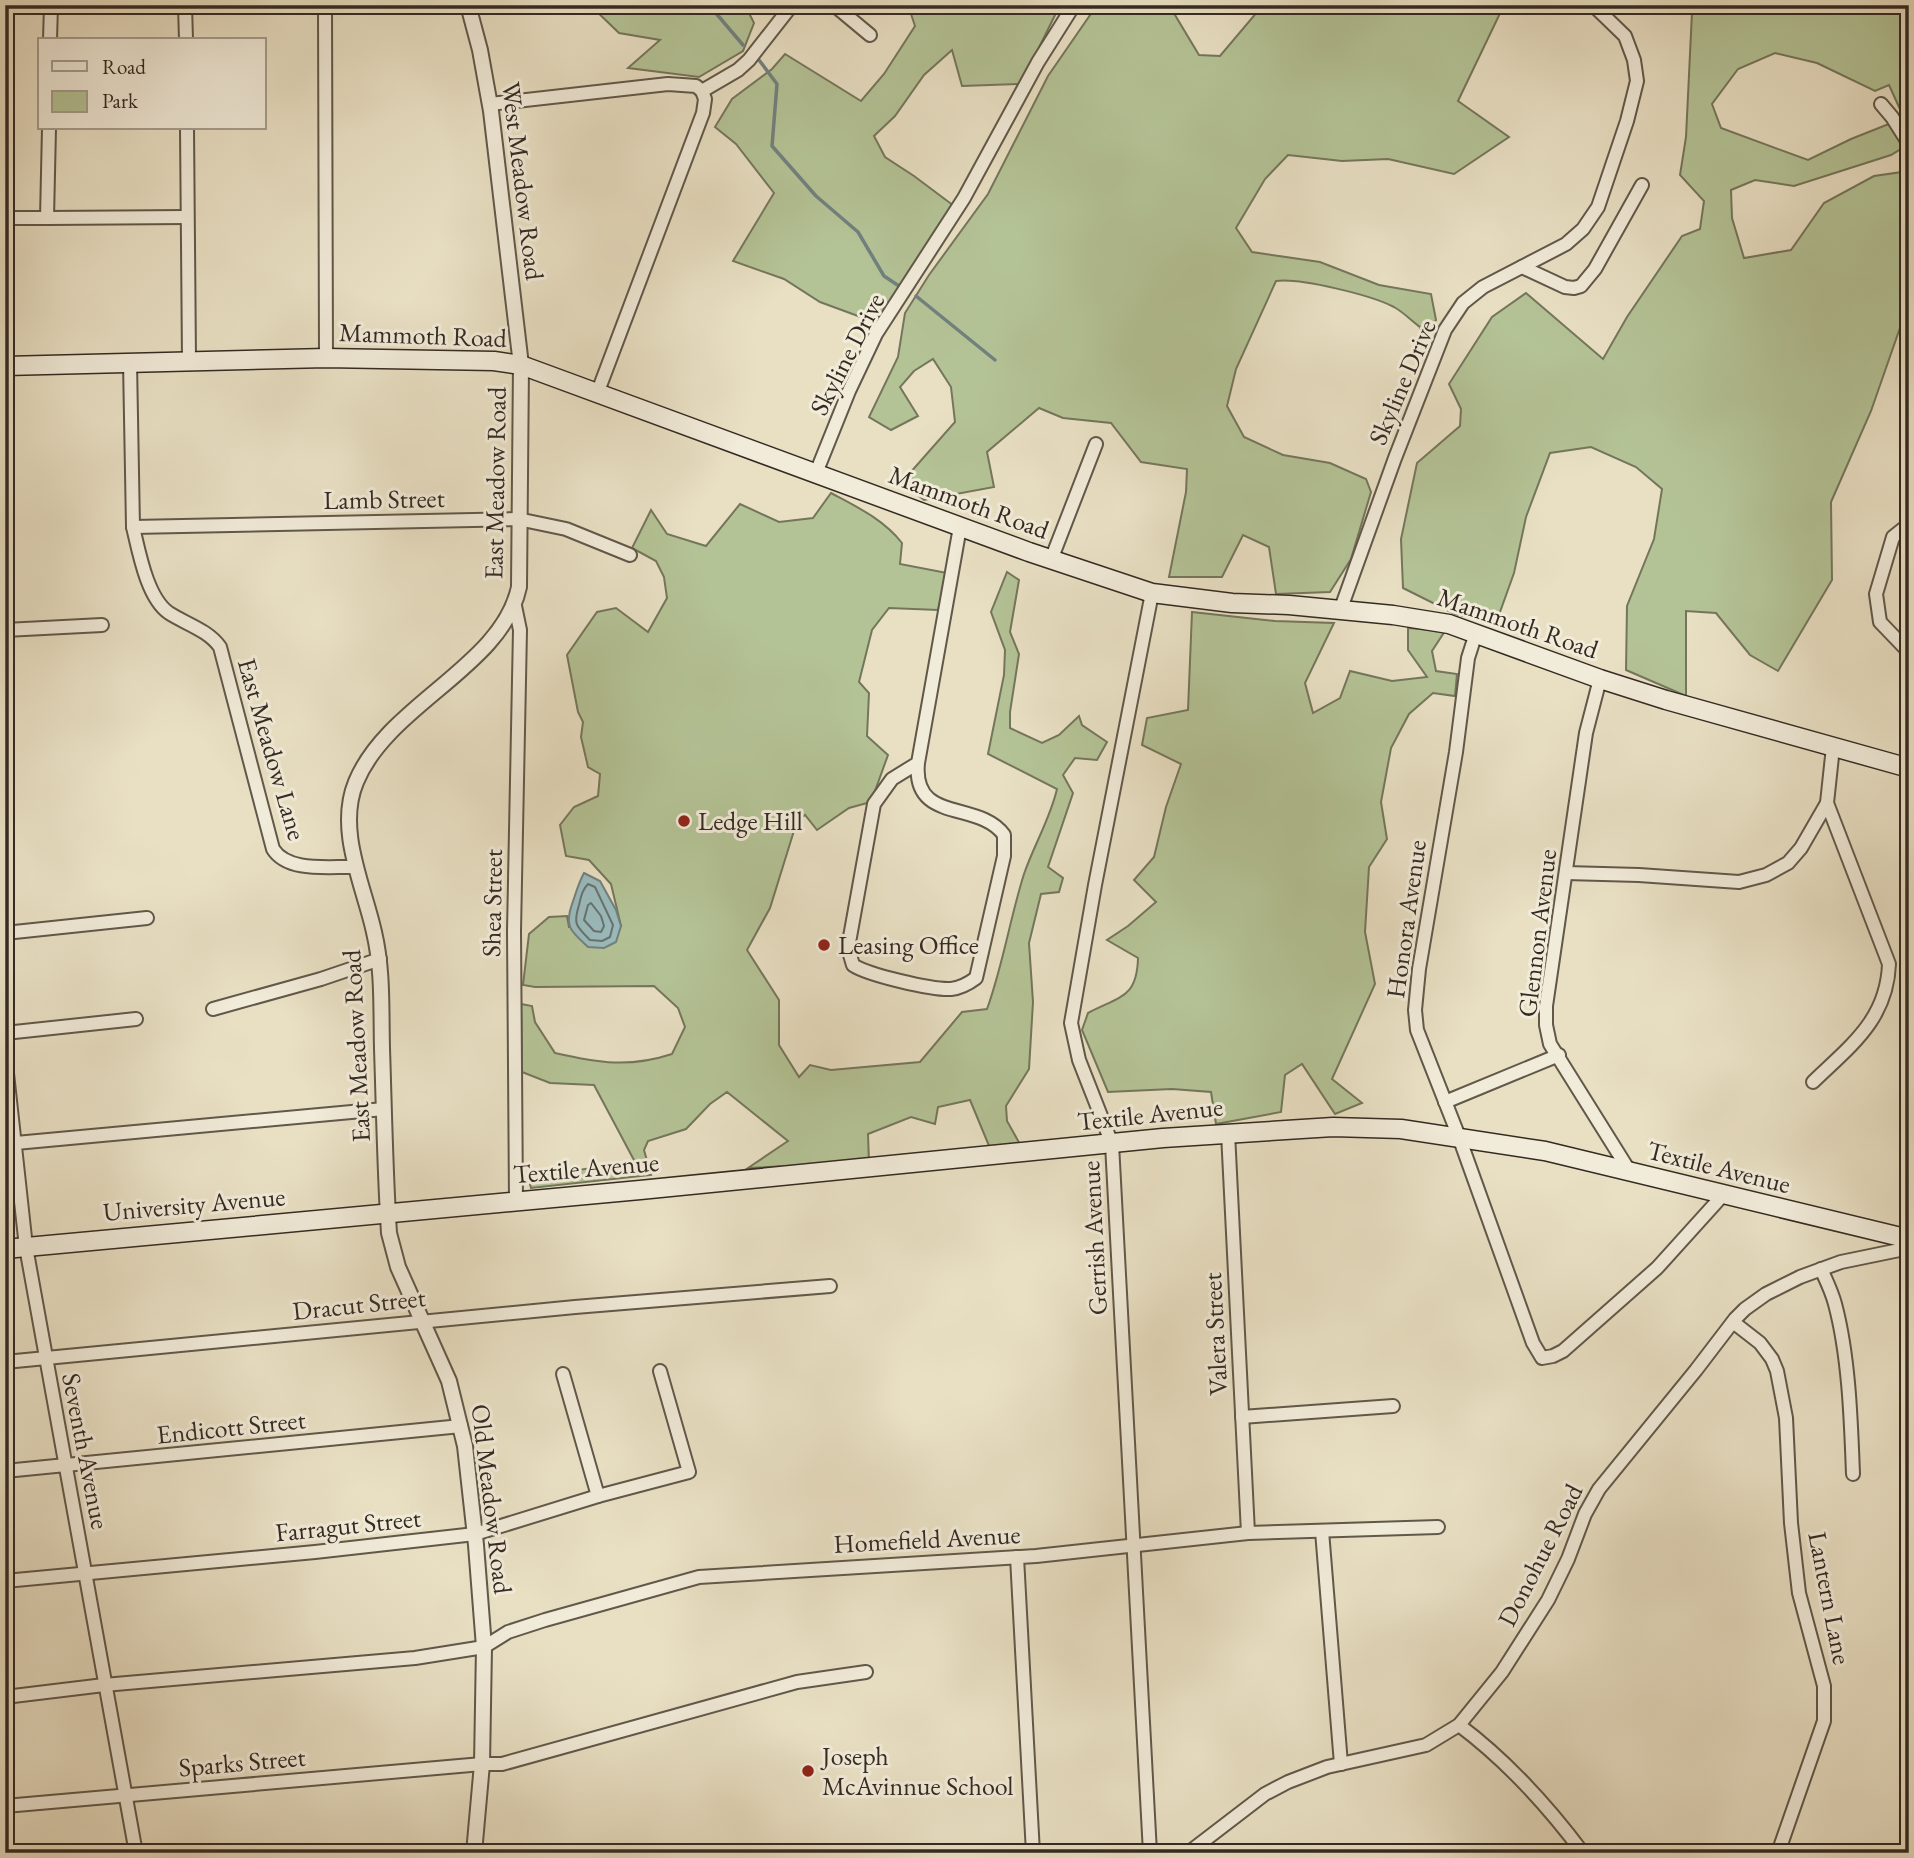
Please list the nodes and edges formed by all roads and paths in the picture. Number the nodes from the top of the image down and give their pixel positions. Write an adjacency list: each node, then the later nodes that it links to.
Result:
1 (51, 5): 10 (street)
2 (185, 5): 11 (street)
3 (325, 5): 23 (street)
4 (468, 5): 13 (street, West Meadow Road)
5 (792, 5): 12 (street)
6 (834, 5): 9 (street)
7 (1074, 5): 30 (street, Skyline Drive)
8 (1593, 5): 22 (street, Skyline Drive)
9 (870, 35)
10 (50, 38)
11 (186, 38)
12 (702, 91): 13 (street); 28 (street)
13 (490, 104): 26 (street, West Meadow Road)
14 (1881, 104): 17 (street)
15 (49, 130): 21 (street)
16 (187, 130): 19 (street)
17 (1909, 144)
18 (1642, 185): 22 (street)
19 (187, 217): 21 (street); 24 (street)
20 (5, 218): 21 (street)
21 (47, 218)
22 (1522, 267): 39 (street, Skyline Drive)
23 (326, 358): 24 (main road, Mammoth Road); 26 (main road, Mammoth Road)
24 (189, 360): 25 (main road, Mammoth Road)
25 (130, 362): 27 (main road, Mammoth Road); 32 (street)
26 (521, 365): 28 (main road, Mammoth Road); 31 (street, East Meadow Road)
27 (5, 366)
28 (597, 394): 30 (main road, Mammoth Road)
29 (1096, 444): 36 (street)
30 (816, 473): 33 (main road, Mammoth Road)
31 (518, 519): 32 (street, Lamb Street); 35 (street, Lamb Street); 38 (street, East Meadow Road)
32 (133, 527): 49 (street, East Meadow Lane)
33 (960, 527): 36 (main road, Mammoth Road); 46 (street)
34 (1909, 528): 43 (street)
35 (630, 555)
36 (1051, 560): 37 (main road, Mammoth Road)
37 (1152, 593): 39 (main road, Mammoth Road); 65 (street, Gerrish Avenue)
38 (515, 606): 49 (street, East Meadow Road); 69 (street, Shea Street)
39 (1340, 611): 42 (main road, Mammoth Road)
40 (102, 625): 41 (street)
41 (5, 630)
42 (1476, 633): 44 (main road, Mammoth Road); 60 (street, Honora Avenue)
43 (1909, 649)
44 (1600, 679): 45 (main road, Mammoth Road); 50 (street, Glennon Avenue)
45 (1833, 747): 47 (main road, Mammoth Road); 48 (street)
46 (918, 763): 46 (street)
47 (1909, 768)
48 (1827, 803): 50 (street); 59 (street)
49 (356, 867): 53 (street, East Meadow Road)
50 (1566, 873): 58 (street, Glennon Avenue)
51 (147, 918): 52 (street)
52 (5, 933)
53 (380, 960): 54 (street); 61 (street, East Meadow Road)
54 (213, 1009)
55 (136, 1019): 56 (street)
56 (5, 1033)
57 (5, 1055): 64 (street, Seventh Avenue)
58 (1559, 1055): 60 (street); 67 (street, Glennon Avenue)
59 (1812, 1082)
60 (1446, 1102): 63 (street, Honora Avenue)
61 (384, 1109): 64 (street); 66 (street, East Meadow Road)
62 (1228, 1133): 63 (main road, Textile Avenue); 65 (main road, Textile Avenue); 84 (street, Valera Street)
63 (1460, 1137): 67 (main road, Textile Avenue); 68 (street, Honora Avenue)
64 (11, 1144): 72 (street, Seventh Avenue)
65 (1112, 1144): 69 (main road, Textile Avenue); 94 (street, Gerrish Avenue)
66 (385, 1163): 70 (street, Old Meadow Road)
67 (1630, 1172): 68 (main road, Textile Avenue)
68 (1723, 1195): 71 (main road, Textile Avenue)
69 (516, 1201): 70 (main road, Textile Avenue)
70 (387, 1213): 72 (main road, University Avenue); 77 (street, Old Meadow Road)
71 (1909, 1239)
72 (26, 1247): 74 (main road, University Avenue); 79 (street, Seventh Avenue)
73 (1909, 1248): 75 (street, Donohue Road)
74 (5, 1249)
75 (1821, 1269): 78 (street, Donohue Road); 88 (street)
76 (830, 1286): 77 (street, Dracut Street)
77 (422, 1321): 79 (street, Dracut Street); 85 (street, Old Meadow Road)
78 (1733, 1322): 102 (street, Donohue Road); 113 (street, Lantern Lane)
79 (45, 1358): 80 (street, Dracut Street); 86 (street, Seventh Avenue)
80 (5, 1362)
81 (660, 1371): 89 (street, Farragut Street)
82 (563, 1374): 89 (street)
83 (1393, 1406): 84 (street)
84 (1242, 1417): 92 (street, Valera Street)
85 (461, 1426): 86 (street, Endicott Street); 93 (street, Old Meadow Road)
86 (66, 1465): 87 (street, Endicott Street); 96 (street, Seventh Avenue)
87 (5, 1471)
88 (1853, 1474)
89 (598, 1496): 93 (street, Farragut Street)
90 (1438, 1527): 91 (street, Homefield Avenue)
91 (1322, 1531): 92 (street, Homefield Avenue); 104 (street)
92 (1248, 1533): 94 (street, Homefield Avenue)
93 (475, 1534): 96 (street, Farragut Street); 98 (street, Old Meadow Road)
94 (1134, 1544): 95 (street, Homefield Avenue); 110 (street, Gerrish Avenue)
95 (1017, 1557): 98 (street, Homefield Avenue); 109 (street)
96 (86, 1573): 97 (street, Farragut Street); 100 (street, Seventh Avenue)
97 (5, 1581)
98 (484, 1647): 100 (street); 103 (street, Old Meadow Road)
99 (866, 1672): 103 (street, Sparks Street)
100 (98, 1686): 101 (street); 105 (street, Seventh Avenue)
101 (5, 1697)
102 (1460, 1725): 104 (street, Donohue Road); 112 (street)
103 (482, 1764): 105 (street, Sparks Street); 108 (street, Old Meadow Road)
104 (1341, 1764): 111 (street, Donohue Road)
105 (126, 1796): 106 (street, Sparks Street); 107 (street, Seventh Avenue)
106 (5, 1805)
107 (136, 1853)
108 (474, 1853)
109 (1033, 1853)
110 (1150, 1853)
111 (1188, 1853)
112 (1583, 1853)
113 (1778, 1853)

